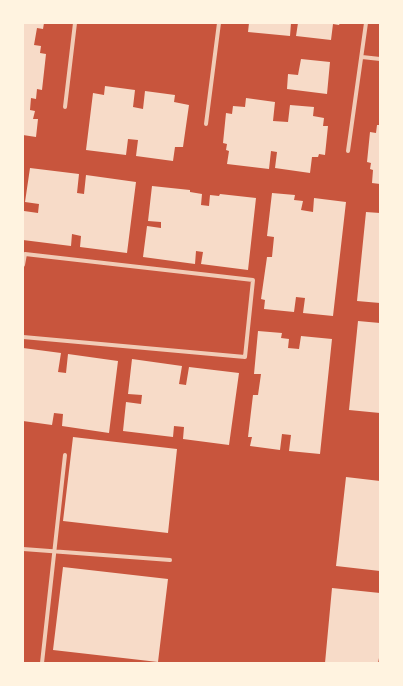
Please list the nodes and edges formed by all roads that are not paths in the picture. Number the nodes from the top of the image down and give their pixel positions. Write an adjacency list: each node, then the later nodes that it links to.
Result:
1 (75, 23): 6 (street)
2 (219, 23): 7 (street)
3 (366, 23): 4 (street)
4 (362, 56): 5 (street); 8 (street)
5 (380, 59)
6 (65, 107)
7 (206, 124)
8 (348, 151)
9 (23, 265): 10 (street)
10 (23, 337)
11 (64, 455): 13 (street)
12 (23, 549): 13 (street)
13 (54, 551): 14 (street); 15 (street)
14 (170, 560)
15 (42, 663)

